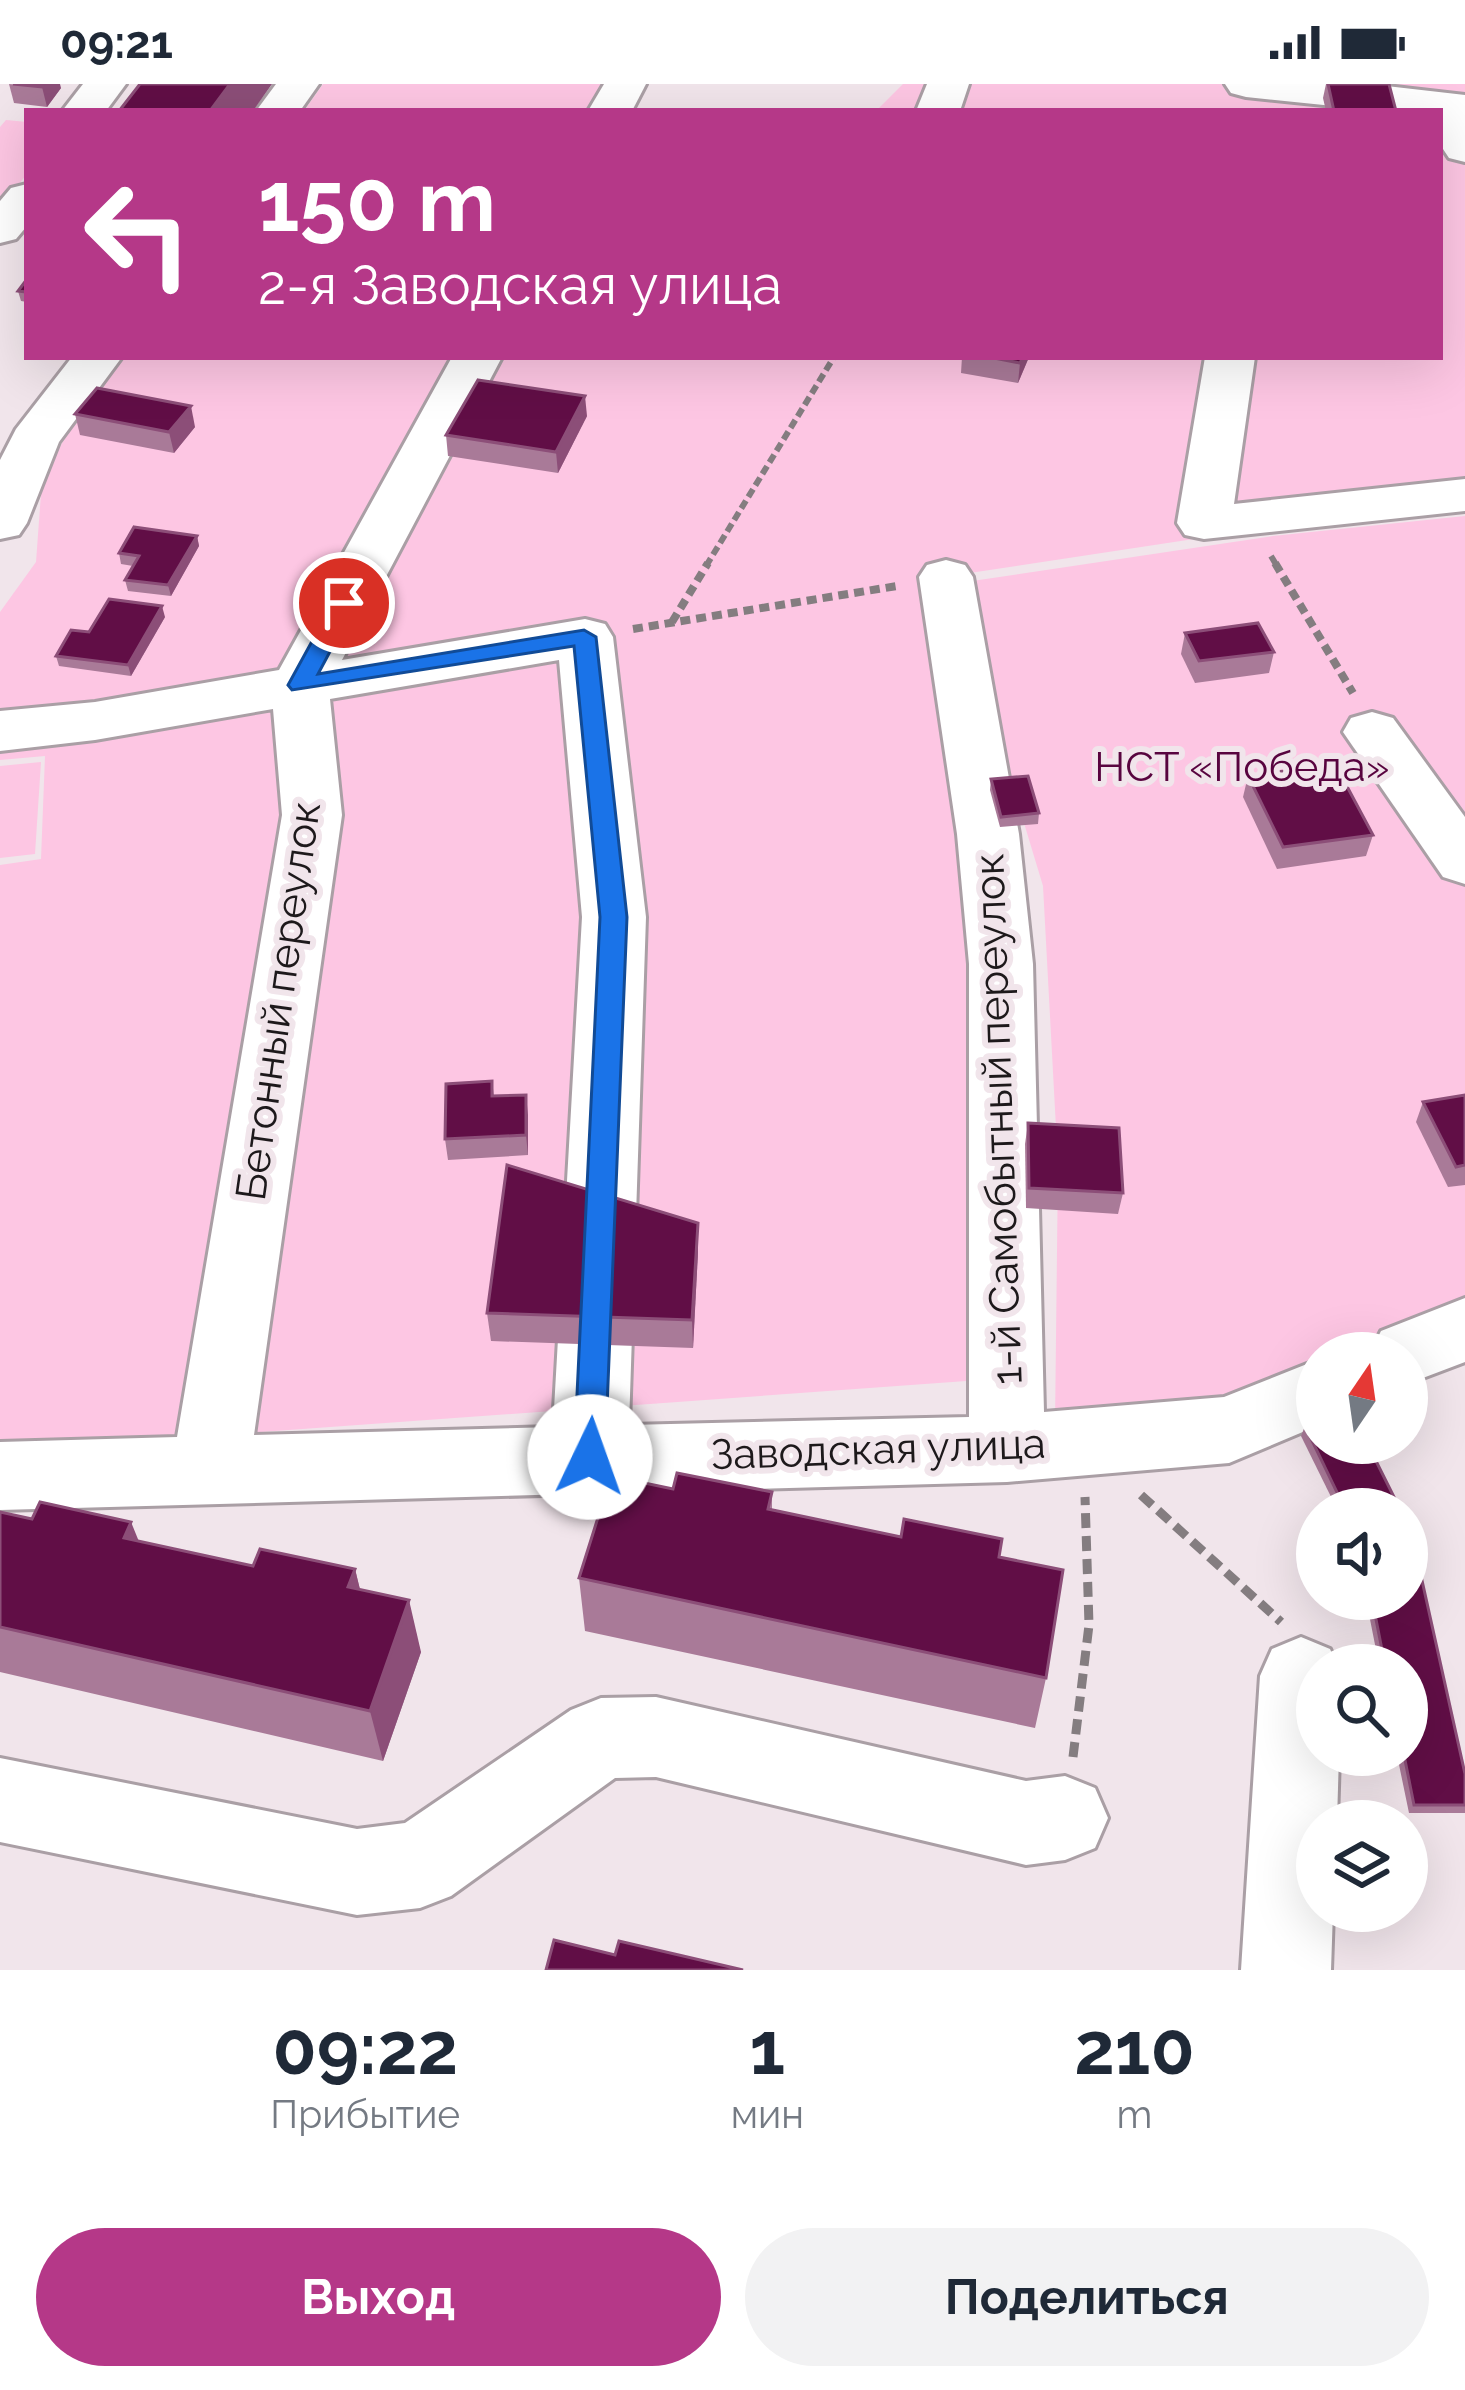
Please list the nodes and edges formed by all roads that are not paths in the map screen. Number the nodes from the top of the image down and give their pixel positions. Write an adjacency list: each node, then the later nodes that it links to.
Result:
1 (105, 84): 3 (street)
2 (1262, 94): 4 (street)
3 (86, 108)
4 (1344, 108)
5 (24, 201): 6 (street)
6 (0, 229)
7 (95, 360): 13 (street)
8 (475, 360): 15 (street)
9 (1230, 360): 12 (street)
10 (0, 408): 11 (street)
11 (0, 436)
12 (1465, 495)
13 (0, 523)
14 (946, 578): 22 (street, 1-й Самобытный переулок)
15 (300, 685): 17 (street); 23 (street); 24 (street, Бетонный переулок)
16 (1363, 713): 18 (street)
17 (0, 731)
18 (1465, 862)
19 (1465, 1329): 20 (street)
20 (1428, 1344)
21 (1296, 1401): 22 (street, Заводская улица)
22 (1007, 1448): 23 (street, Заводская улица)
23 (590, 1457): 24 (street, Заводская улица)
24 (210, 1472): 25 (street, Заводская улица)
25 (0, 1476)
26 (1296, 1774): 29 (street)
27 (0, 1800): 28 (street)
28 (1065, 1818)
29 (1286, 1970)

